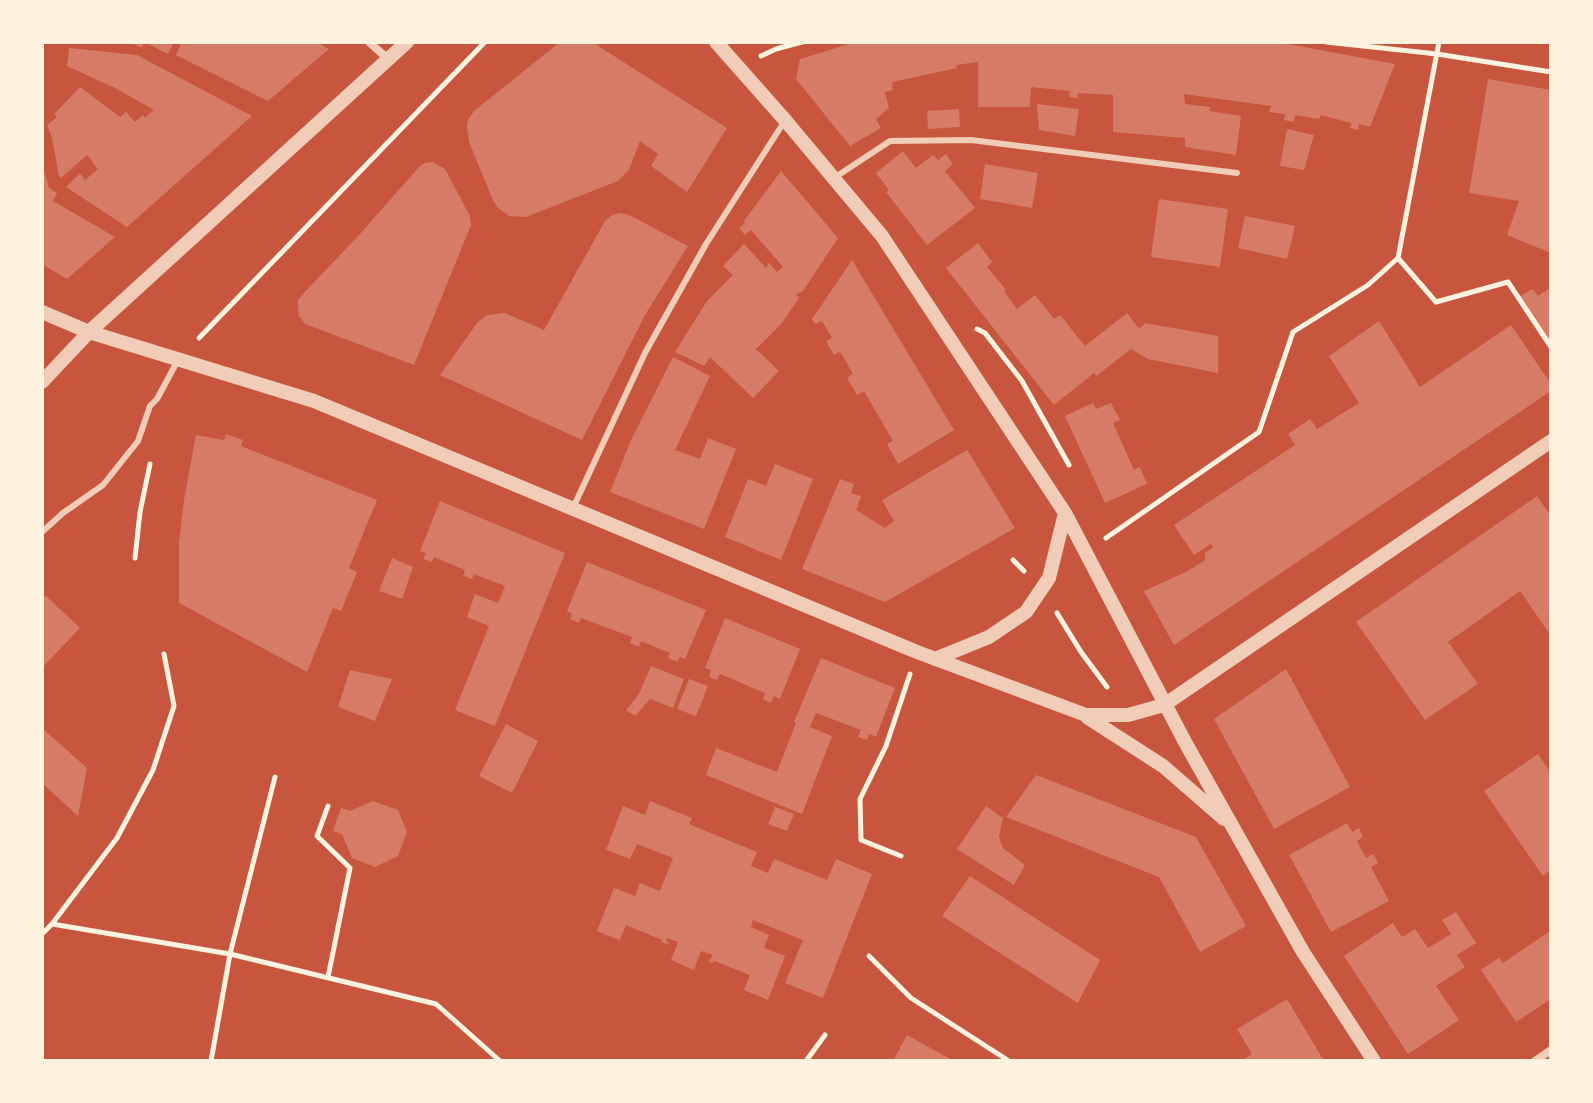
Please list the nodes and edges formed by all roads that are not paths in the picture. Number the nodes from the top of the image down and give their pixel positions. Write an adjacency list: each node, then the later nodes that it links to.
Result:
1 (369, 42): 4 (street)
2 (407, 42): 4 (street)
3 (716, 42): 5 (street)
4 (388, 59): 9 (street)
5 (785, 120): 7 (street); 13 (lane)
6 (1237, 173): 7 (lane)
7 (834, 178): 14 (street)
8 (42, 312): 9 (street)
9 (89, 332): 10 (street); 11 (street)
10 (178, 359): 13 (street); 15 (lane)
11 (42, 382)
12 (1551, 441): 17 (street)
13 (573, 508): 16 (street)
14 (1065, 513): 16 (street); 17 (street)
15 (42, 532)
16 (935, 659): 18 (street)
17 (1164, 705): 18 (street); 19 (street)
18 (1086, 715): 19 (street)
19 (1233, 827): 21 (street)
20 (1551, 1050): 22 (street)
21 (1374, 1061)
22 (1535, 1061)

